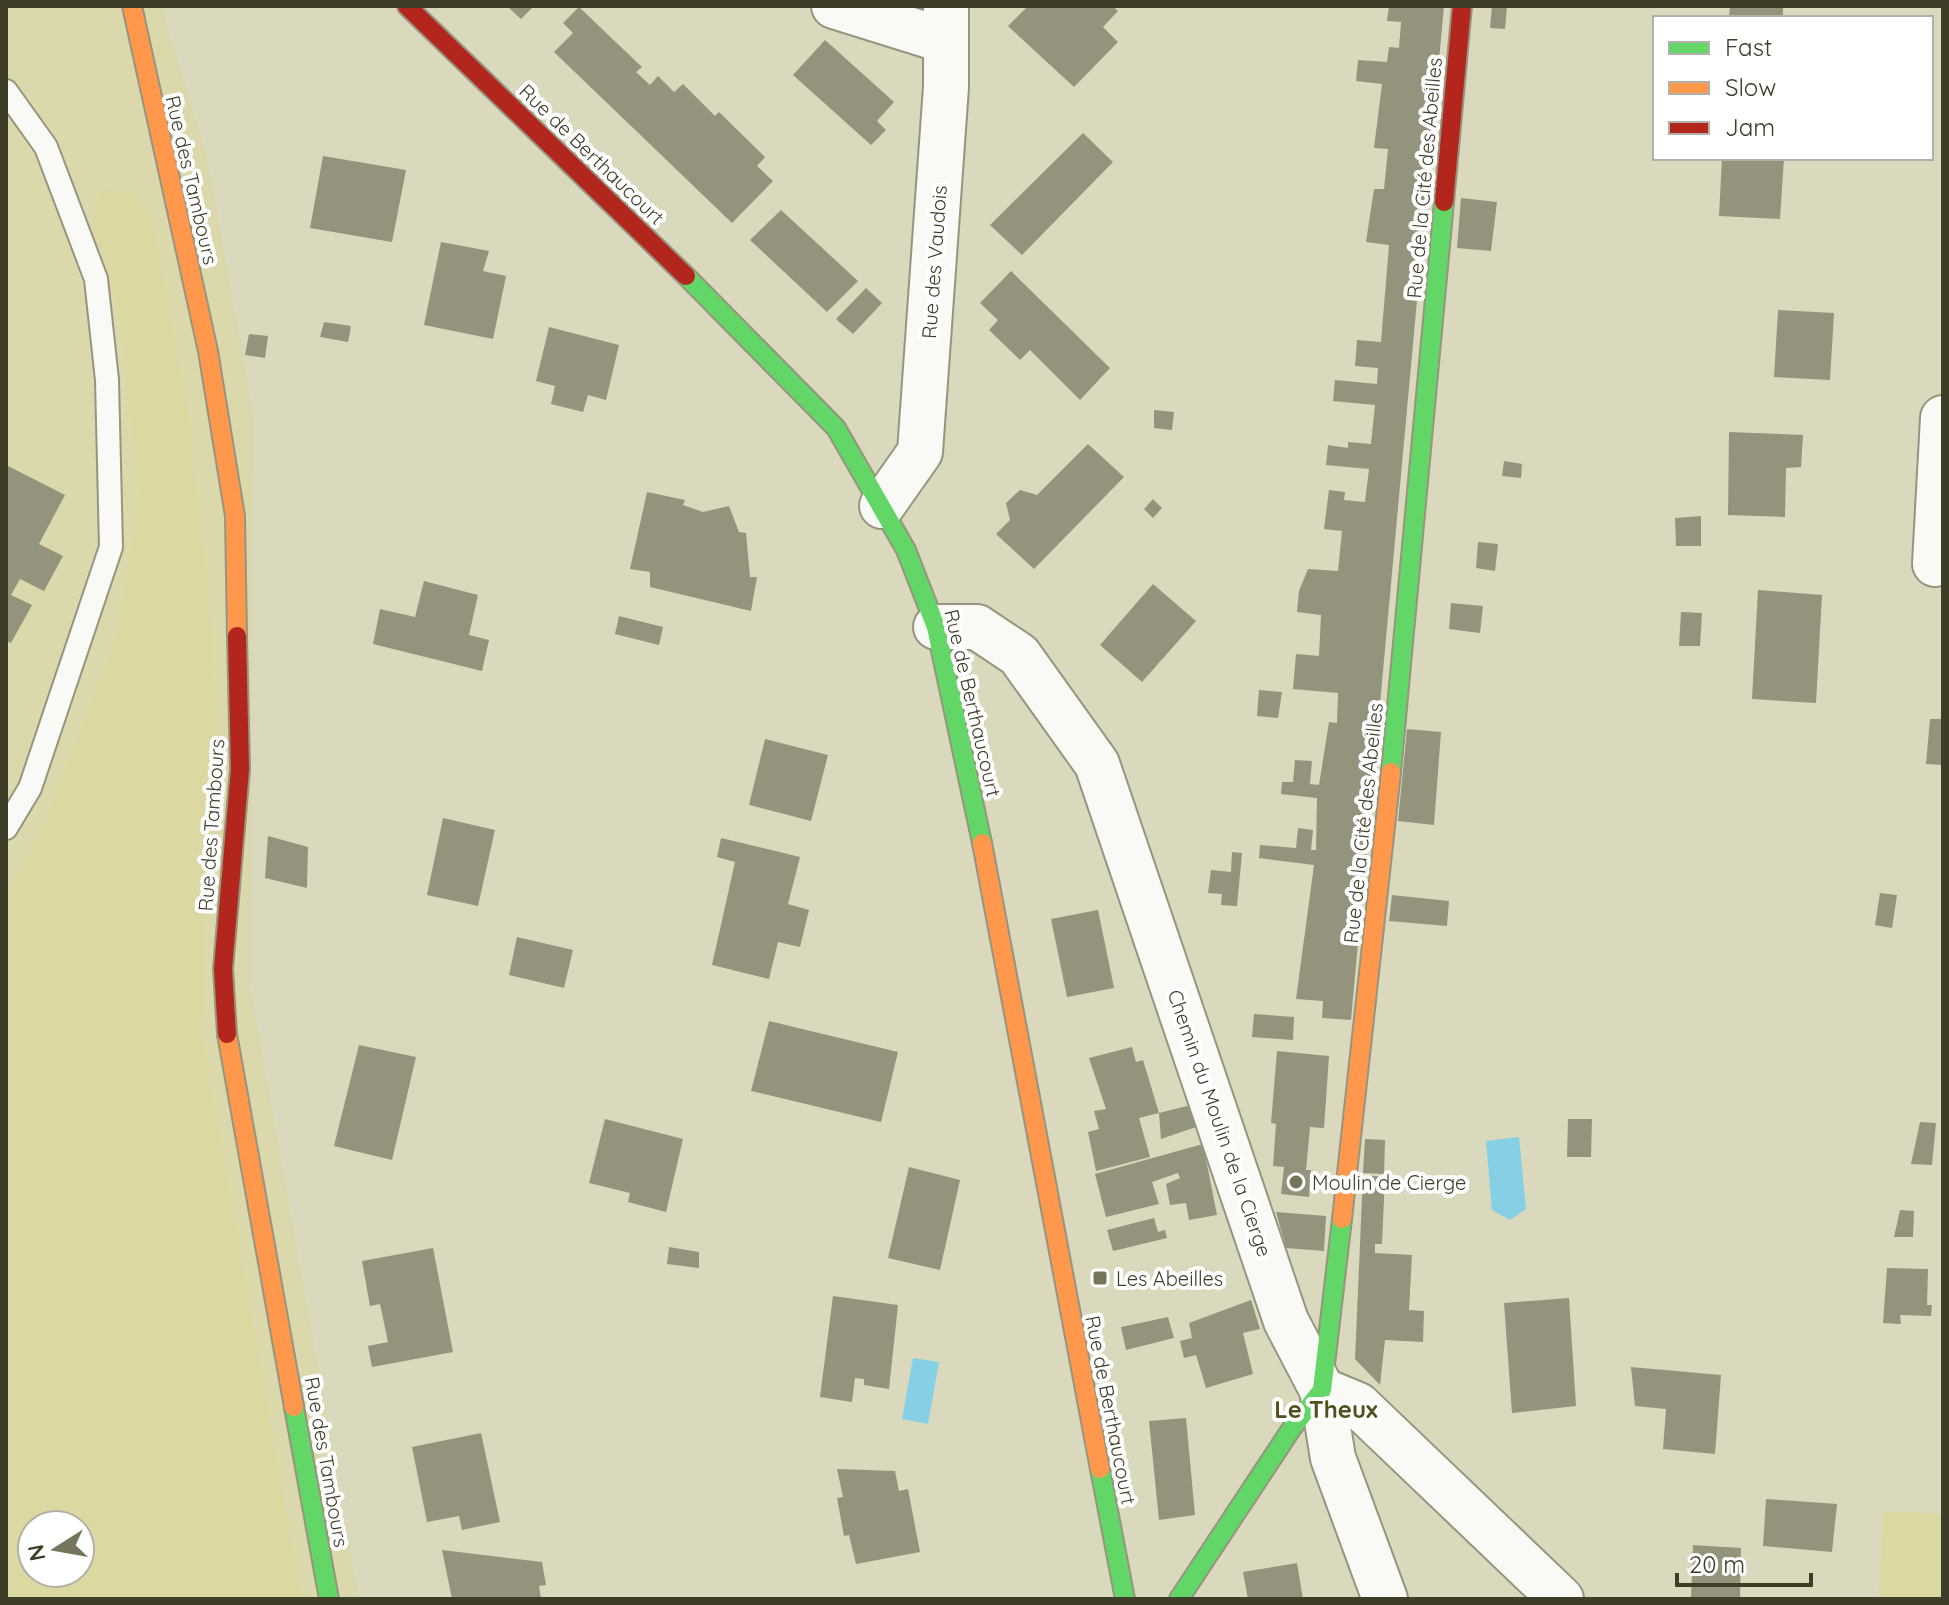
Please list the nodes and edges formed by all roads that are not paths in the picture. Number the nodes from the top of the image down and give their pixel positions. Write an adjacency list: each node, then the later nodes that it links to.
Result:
1 (132, 6): 13 (street, Rue des Tambours)
2 (407, 6): 8 (street, Rue de Berthaucourt)
3 (834, 6): 5 (street)
4 (1462, 6): 12 (street, Rue de la Cité des Abeilles)
5 (946, 24): 8 (street, Rue des Vaudois)
6 (6, 91): 11 (lane)
7 (1943, 418): 9 (street)
8 (882, 506): 10 (street, Rue de Berthaucourt)
9 (1935, 564)
10 (936, 627): 12 (street, Chemin du Moulin de la Cierge); 14 (street, Rue de Berthaucourt)
11 (6, 828)
12 (1322, 1390): 15 (street); 16 (street, Chemin du Moulin de la Cierge); 17 (street)
13 (329, 1599)
14 (1125, 1599)
15 (1179, 1599)
16 (1385, 1599)
17 (1561, 1599)

